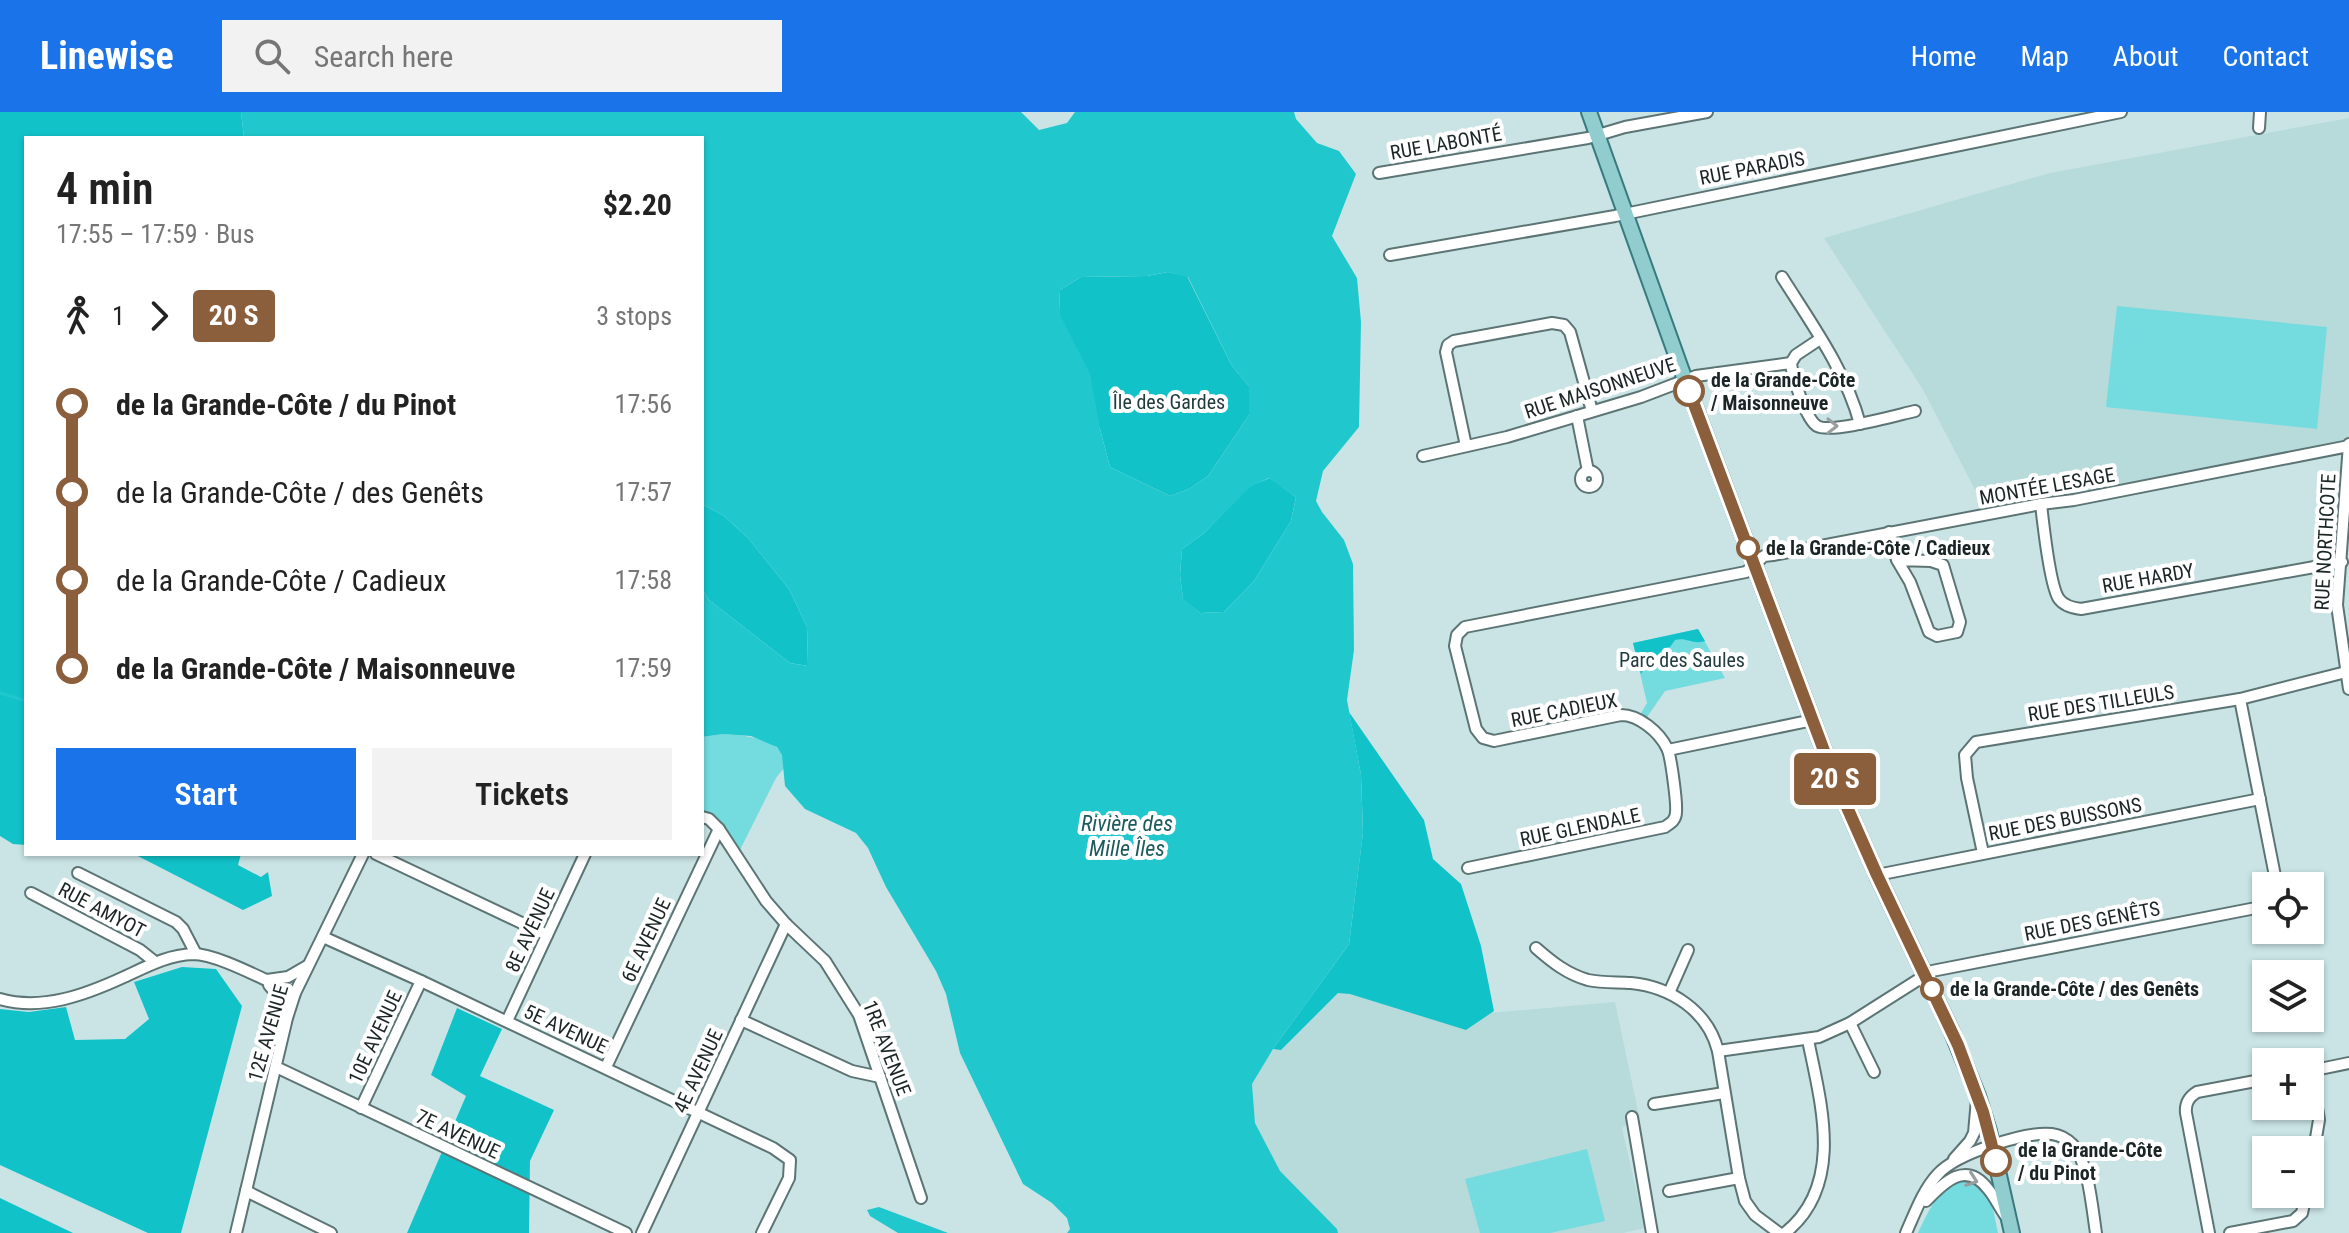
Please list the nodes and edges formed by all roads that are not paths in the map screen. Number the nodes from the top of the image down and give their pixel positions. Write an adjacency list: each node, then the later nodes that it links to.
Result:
1 (1589, 112): 6 (main road)
2 (1707, 112): 6 (street, RUE LABONTÉ)
3 (2121, 112): 8 (street, RUE PARADIS)
4 (2260, 112): 5 (street)
5 (2259, 128)
6 (1597, 135): 7 (street, RUE LABONTÉ); 8 (main road)
7 (1379, 173)
8 (1625, 212): 9 (street, RUE PARADIS); 13 (main road)
9 (1390, 255)
10 (1782, 277): 11 (street)
11 (1820, 339): 12 (street); 17 (street)
12 (1791, 363): 13 (street, RUE MAISONNEUVE); 17 (street, one-way to 17)
13 (1685, 380): 14 (street, RUE MAISONNEUVE); 26 (main road)
14 (1592, 411): 16 (street, RUE MAISONNEUVE); 18 (street)
15 (1915, 411): 17 (street)
16 (1577, 416): 18 (street, RUE MAISONNEUVE); 21 (street)
17 (1860, 424)
18 (1466, 446): 20 (street, RUE MAISONNEUVE)
19 (2349, 446): 22 (street, MONTÉE LESAGE); 25 (street, RUE NORTHCOTE)
20 (1423, 456)
21 (1588, 471)
22 (2041, 504): 23 (street, MONTÉE LESAGE); 25 (street, RUE HARDY)
23 (1889, 532): 24 (street); 26 (street, MONTÉE LESAGE)
24 (1897, 560): 24 (street)
25 (2342, 562): 27 (street, RUE NORTHCOTE)
26 (1755, 565): 30 (main road); 31 (street, RUE CADIEUX)
27 (2346, 672): 28 (street, RUE NORTHCOTE); 29 (street, RUE DES TILLEULS)
28 (2349, 689)
29 (2240, 699): 32 (street); 35 (street, RUE DES TILLEULS)
30 (1813, 720): 31 (street); 42 (main road)
31 (1668, 750): 39 (street, RUE GLENDALE)
32 (2260, 799): 35 (street, RUE DES BUISSONS); 40 (street)
33 (704, 818): 34 (street, 1RE AVENUE)
34 (719, 829): 45 (street, 1RE AVENUE); 67 (street, 6E AVENUE)
35 (1983, 853): 42 (street, RUE DES BUISSONS)
36 (362, 856): 47 (street, 12E AVENUE)
37 (380, 856): 46 (street)
38 (584, 856): 46 (street, 8E AVENUE)
39 (1468, 868)
40 (2274, 872)
41 (78, 873): 50 (street)
42 (1877, 875): 53 (main road)
43 (31, 893): 51 (street, RUE AMYOT)
44 (2252, 909): 53 (street, RUE DES GENÊTS)
45 (786, 924): 60 (street, 4E AVENUE); 70 (street, 1RE AVENUE)
46 (547, 935): 61 (street, 8E AVENUE)
47 (323, 937): 52 (street, 12E AVENUE); 55 (street, 5E AVENUE)
48 (1536, 948): 57 (street)
49 (1688, 950): 57 (street)
50 (196, 954): 51 (street); 54 (street)
51 (155, 962): 58 (street)
52 (309, 965): 54 (street); 56 (street, 12E AVENUE)
53 (1925, 976): 62 (street, RUE DES GENÊTS); 73 (main road)
54 (265, 981): 56 (street); 59 (street)
55 (421, 981): 61 (street, 5E AVENUE); 75 (street, 10E AVENUE)
56 (295, 993): 59 (street, 12E AVENUE)
57 (1669, 993): 64 (street)
58 (0, 999)
59 (287, 1018): 66 (street, 12E AVENUE)
60 (741, 1020): 70 (street); 76 (street, 4E AVENUE)
61 (507, 1021): 67 (street, 5E AVENUE)
62 (1850, 1023): 63 (street, RUE DES GENÊTS); 69 (street)
63 (1808, 1040): 64 (street, RUE DES GENÊTS); 93 (street)
64 (1718, 1051): 72 (street)
65 (2349, 1063): 68 (street)
66 (276, 1067): 75 (street, 7E AVENUE); 81 (street, 12E AVENUE)
67 (606, 1067): 76 (street, 5E AVENUE)
68 (2324, 1068)
69 (1874, 1072)
70 (880, 1077): 83 (street, 1RE AVENUE)
71 (2252, 1082): 96 (street)
72 (1724, 1093): 74 (street); 80 (street)
73 (1978, 1096): 78 (main road); 79 (street)
74 (1654, 1104)
75 (361, 1108): 89 (street, 7E AVENUE)
76 (698, 1112): 90 (street, 4E AVENUE); 91 (street, 5E AVENUE)
77 (1632, 1117): 92 (street)
78 (1992, 1146): 79 (street); 86 (main road); 95 (street)
79 (1950, 1164): 85 (street)
80 (1739, 1178): 82 (street); 93 (street)
81 (246, 1191): 87 (street, 12E AVENUE); 88 (street)
82 (1669, 1191)
83 (921, 1198)
84 (2303, 1208): 97 (street)
85 (1916, 1211): 86 (street, one-way to 86); 94 (street)
86 (2011, 1227)
87 (236, 1233)
88 (331, 1233)
89 (626, 1233)
90 (642, 1233)
91 (762, 1233)
92 (1652, 1233)
93 (1782, 1233)
94 (1906, 1233)
95 (2096, 1233)
96 (2209, 1233)
97 (2230, 1233)

